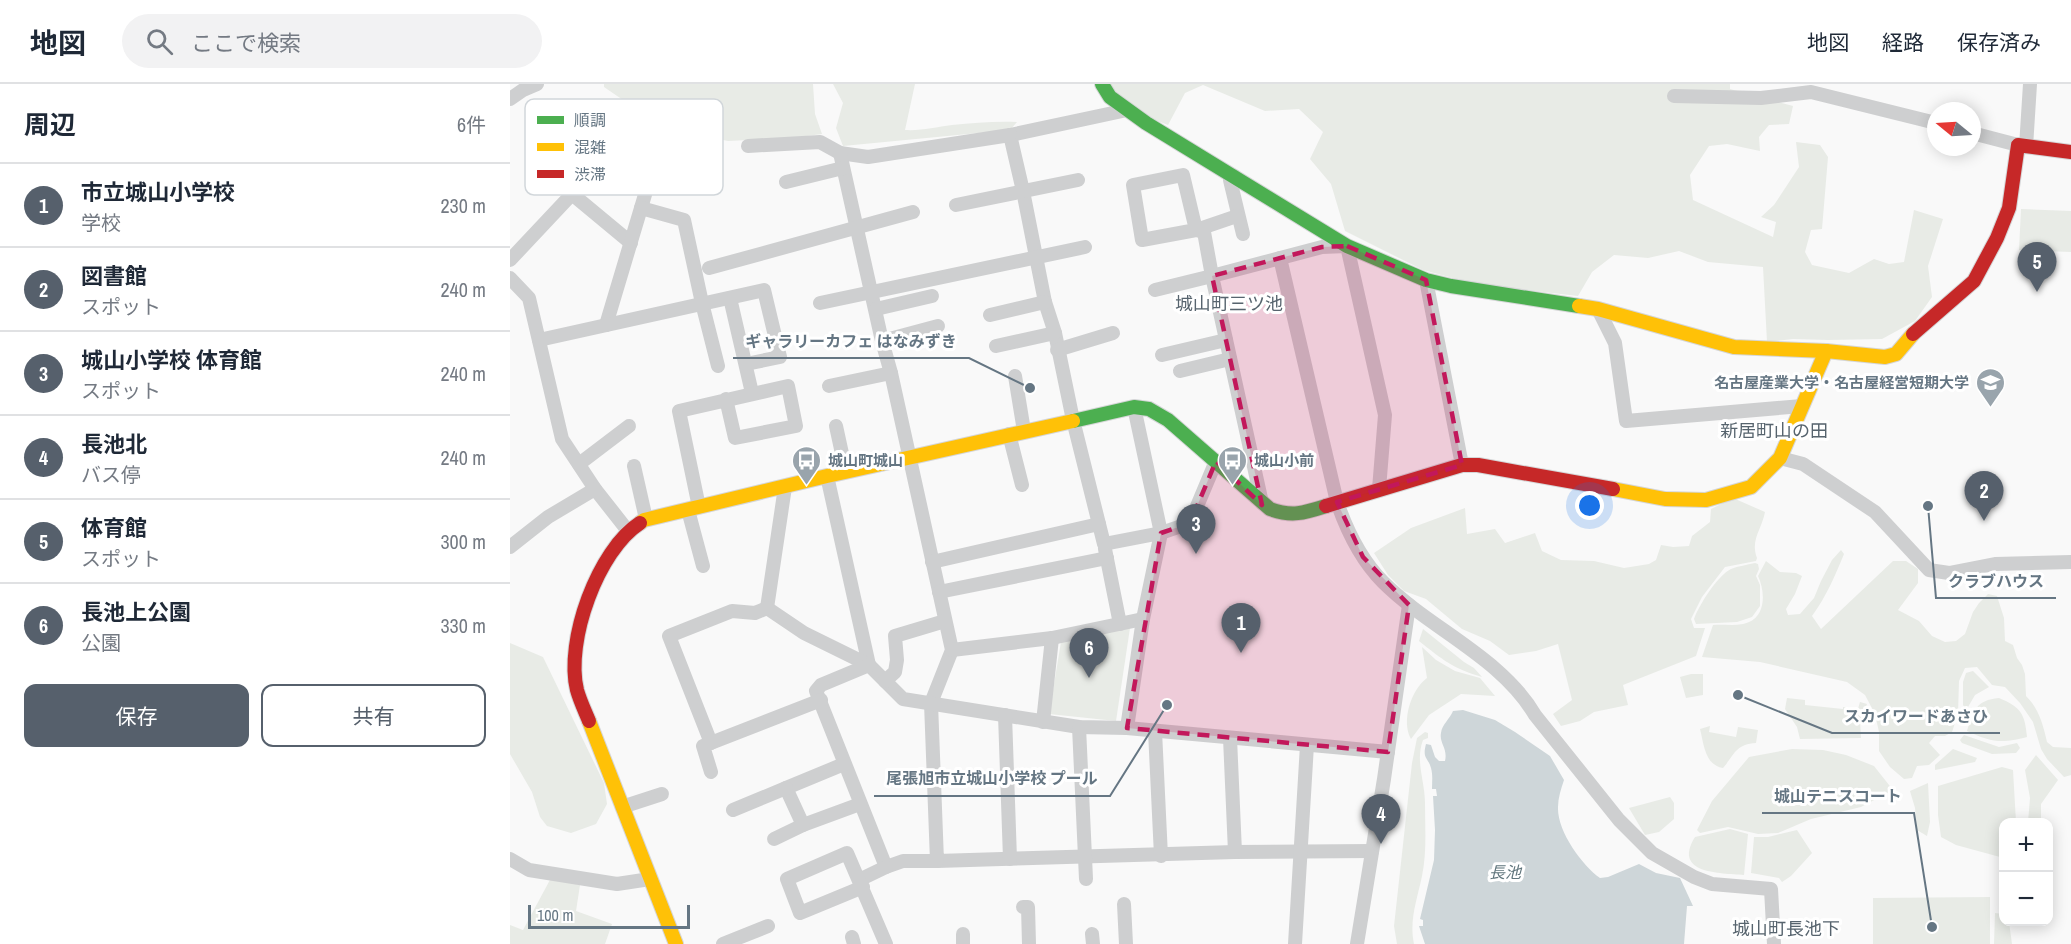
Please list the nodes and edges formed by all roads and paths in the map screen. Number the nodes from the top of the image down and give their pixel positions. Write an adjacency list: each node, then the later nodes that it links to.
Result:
1 (537, 84): 6 (street)
2 (1102, 84): 7 (street)
3 (2030, 84): 12 (street)
4 (1817, 89): 5 (street); 8 (street)
5 (1674, 96)
6 (510, 99)
7 (1126, 110): 9 (street); 16 (street)
8 (1927, 120)
9 (1010, 135): 14 (street); 19 (street)
10 (1981, 135): 12 (street)
11 (748, 146): 14 (street)
12 (2022, 146): 13 (street); 59 (street)
13 (2071, 152)
14 (840, 153): 15 (street)
15 (843, 168): 18 (street); 27 (street)
16 (1233, 176): 26 (street); 31 (street)
17 (1078, 180): 19 (street)
18 (786, 182)
19 (1023, 191): 23 (street); 33 (street)
20 (571, 195): 35 (street)
21 (573, 195): 30 (street)
22 (645, 195): 24 (street)
23 (956, 205)
24 (641, 208): 30 (street); 45 (street)
25 (913, 213): 27 (street)
26 (1237, 216): 28 (street); 29 (street)
27 (857, 229): 36 (street); 41 (street)
28 (1196, 230): 28 (street); 37 (street)
29 (1243, 234)
30 (631, 243): 50 (street)
31 (1347, 246): 34 (street); 39 (street); 88 (street)
32 (1085, 247): 33 (street)
33 (1036, 257): 41 (street); 44 (street)
34 (1280, 258): 37 (street); 89 (street)
35 (510, 260)
36 (709, 268)
37 (1212, 276): 40 (street); 55 (street)
38 (510, 278): 54 (street)
39 (1426, 280): 48 (street); 81 (street)
40 (1155, 290)
41 (871, 291): 46 (street); 47 (street)
42 (932, 296): 47 (street)
43 (730, 298): 45 (street); 62 (street); 62 (street)
44 (1045, 302): 49 (street); 52 (street)
45 (702, 303): 50 (street); 63 (street)
46 (820, 303)
47 (876, 309): 56 (street)
48 (1599, 309): 59 (street); 70 (street)
49 (990, 315)
50 (606, 325): 54 (street)
51 (938, 326): 56 (street)
52 (1055, 333): 57 (street); 58 (street)
53 (1113, 333): 58 (street)
54 (539, 340): 80 (street)
55 (1226, 340): 60 (street); 61 (street)
56 (882, 341): 65 (street)
57 (996, 346)
58 (1057, 350): 72 (street)
59 (1826, 351): 70 (street)
60 (1162, 355)
61 (1230, 359): 64 (street); 90 (street)
62 (746, 364): 68 (street)
63 (718, 366)
64 (1180, 371)
65 (891, 373): 67 (street); 77 (street)
66 (1015, 376): 75 (street)
67 (829, 386)
68 (752, 393): 69 (street); 69 (street)
69 (726, 399): 91 (street)
70 (1802, 406): 78 (street)
71 (1134, 407): 72 (street); 79 (street); 95 (street)
72 (1073, 420): 75 (street); 93 (street)
73 (629, 426): 80 (street)
74 (836, 426): 83 (street)
75 (1024, 431): 76 (street)
76 (1009, 434): 77 (street); 85 (street)
77 (909, 458): 83 (street); 98 (street)
78 (1780, 458): 81 (street); 99 (street)
79 (1216, 461): 90 (street); 95 (street)
80 (579, 464): 87 (street)
81 (1462, 465): 88 (street)
82 (634, 466): 92 (street)
83 (846, 472): 84 (street)
84 (827, 476): 86 (street); 109 (street)
85 (1022, 485)
86 (785, 487): 91 (street); 103 (street)
87 (595, 489): 94 (street); 96 (street)
88 (1379, 489): 89 (street)
89 (1337, 502): 90 (street); 102 (street)
90 (1262, 505)
91 (693, 508): 92 (street); 100 (street)
92 (646, 519): 94 (street)
93 (1100, 524): 97 (street); 98 (street)
94 (628, 531): 127 (street)
95 (1161, 533): 97 (street); 104 (street)
96 (510, 547)
97 (1106, 551): 101 (street); 106 (street)
98 (932, 562): 101 (street)
99 (2071, 562)
100 (703, 566)
101 (939, 592): 105 (street)
102 (1409, 605): 121 (street); 153 (street)
103 (767, 608): 109 (street); 119 (street)
104 (1143, 619): 106 (street); 116 (street)
105 (945, 621): 108 (street); 110 (street)
106 (1120, 624): 107 (street)
107 (1052, 638): 108 (street); 114 (street)
108 (952, 650): 112 (street)
109 (869, 665): 110 (street); 111 (street)
110 (885, 681): 112 (street)
111 (821, 700): 119 (street); 122 (street)
112 (931, 703): 113 (street); 138 (street)
113 (1005, 715): 114 (street); 137 (street)
114 (1043, 722): 115 (street)
115 (1079, 728): 116 (street); 135 (street)
116 (1127, 728): 117 (street)
117 (1155, 731): 118 (street); 134 (street)
118 (1230, 738): 120 (street); 133 (street)
119 (711, 743): 123 (street)
120 (1307, 745): 121 (street); 131 (street)
121 (1388, 753): 132 (street)
122 (844, 764): 124 (street); 126 (street)
123 (711, 772)
124 (786, 788): 128 (street); 129 (street)
125 (662, 794): 127 (street)
126 (860, 804): 129 (street); 139 (street)
127 (622, 807): 140 (street)
128 (733, 810)
129 (803, 825): 130 (street)
130 (774, 839)
131 (1300, 851): 132 (street); 133 (street); 151 (street)
132 (1372, 851): 152 (street)
133 (1235, 852): 134 (street)
134 (1161, 856): 135 (street)
135 (1085, 858): 137 (street); 141 (street)
136 (510, 859): 140 (street)
137 (1010, 859): 138 (street)
138 (937, 861): 139 (street)
139 (886, 867): 142 (street)
140 (650, 879): 146 (street)
141 (1086, 879)
142 (861, 884): 142 (street); 148 (street)
143 (1124, 904): 150 (street)
144 (1023, 907): 149 (street)
145 (768, 926): 147 (street)
146 (676, 944)
147 (723, 944)
148 (886, 944)
149 (1029, 944)
150 (1126, 944)
151 (1295, 944)
152 (1357, 944)
153 (1774, 944)

